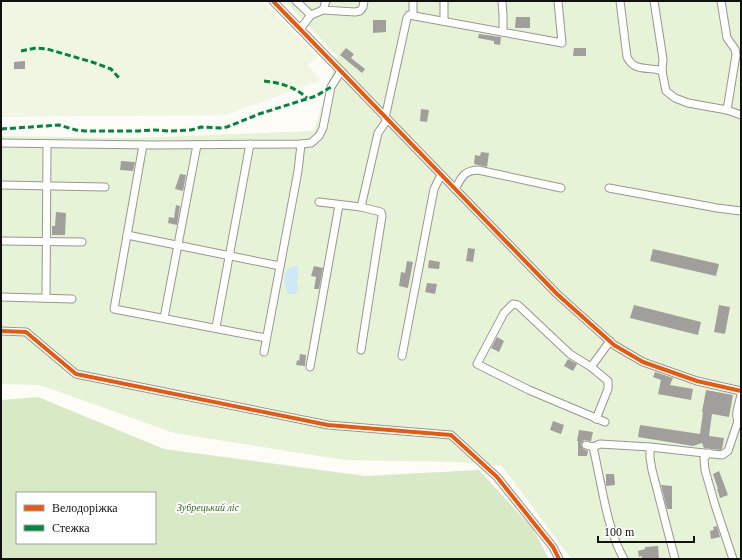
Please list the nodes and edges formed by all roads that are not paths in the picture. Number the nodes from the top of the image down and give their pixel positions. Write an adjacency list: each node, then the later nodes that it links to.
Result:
1 (273, 1): 16 (street)
2 (296, 1): 13 (street)
3 (326, 1): 12 (street)
4 (364, 1): 12 (street)
5 (413, 1): 14 (street)
6 (444, 1): 15 (street)
7 (502, 1): 17 (street)
8 (558, 1): 17 (street)
9 (620, 1): 18 (street)
10 (654, 1): 18 (street)
11 (721, 1): 20 (street)
12 (323, 10): 13 (street)
13 (311, 15): 16 (street)
14 (413, 15): 15 (street); 22 (street)
15 (444, 21): 17 (street)
16 (300, 28): 19 (street)
17 (503, 32)
18 (662, 71): 20 (street)
19 (341, 72): 22 (street); 26 (street)
20 (727, 110): 21 (street)
21 (741, 115)
22 (386, 119): 29 (street); 38 (street)
23 (1, 143): 24 (street)
24 (47, 144): 27 (street); 31 (street)
25 (250, 144): 26 (street); 28 (street); 45 (street)
26 (301, 144): 46 (street)
27 (143, 145): 28 (street); 40 (street)
28 (197, 145): 44 (street)
29 (442, 176): 35 (street); 57 (street)
30 (1, 185): 31 (street)
31 (47, 186): 32 (street); 42 (street)
32 (104, 187)
33 (561, 188): 35 (street)
34 (609, 188): 39 (street)
35 (455, 189): 54 (street)
36 (319, 202): 37 (street)
37 (339, 205): 38 (street); 58 (street)
38 (361, 207): 55 (street)
39 (741, 211)
40 (127, 235): 44 (street); 50 (street)
41 (1, 241): 42 (street)
42 (46, 241): 43 (street); 48 (street)
43 (82, 242)
44 (178, 245): 45 (street); 50 (street)
45 (229, 256): 46 (street); 51 (street)
46 (280, 266): 53 (street)
47 (1, 297): 48 (street)
48 (46, 298): 49 (street)
49 (72, 299)
50 (164, 318): 51 (street)
51 (216, 327): 53 (street)
52 (1, 331): 67 (street)
53 (266, 338): 56 (street)
54 (610, 341): 59 (street); 60 (street)
55 (361, 350)
56 (264, 352)
57 (402, 356)
58 (310, 367)
59 (591, 367): 62 (street); 62 (street)
60 (741, 390)
61 (741, 396): 64 (street)
62 (596, 419): 63 (street)
63 (605, 422)
64 (739, 423): 66 (street)
65 (650, 446): 66 (street); 68 (street); 69 (street)
66 (709, 453): 70 (street)
67 (559, 559)
68 (624, 559)
69 (675, 559)
70 (733, 559)

